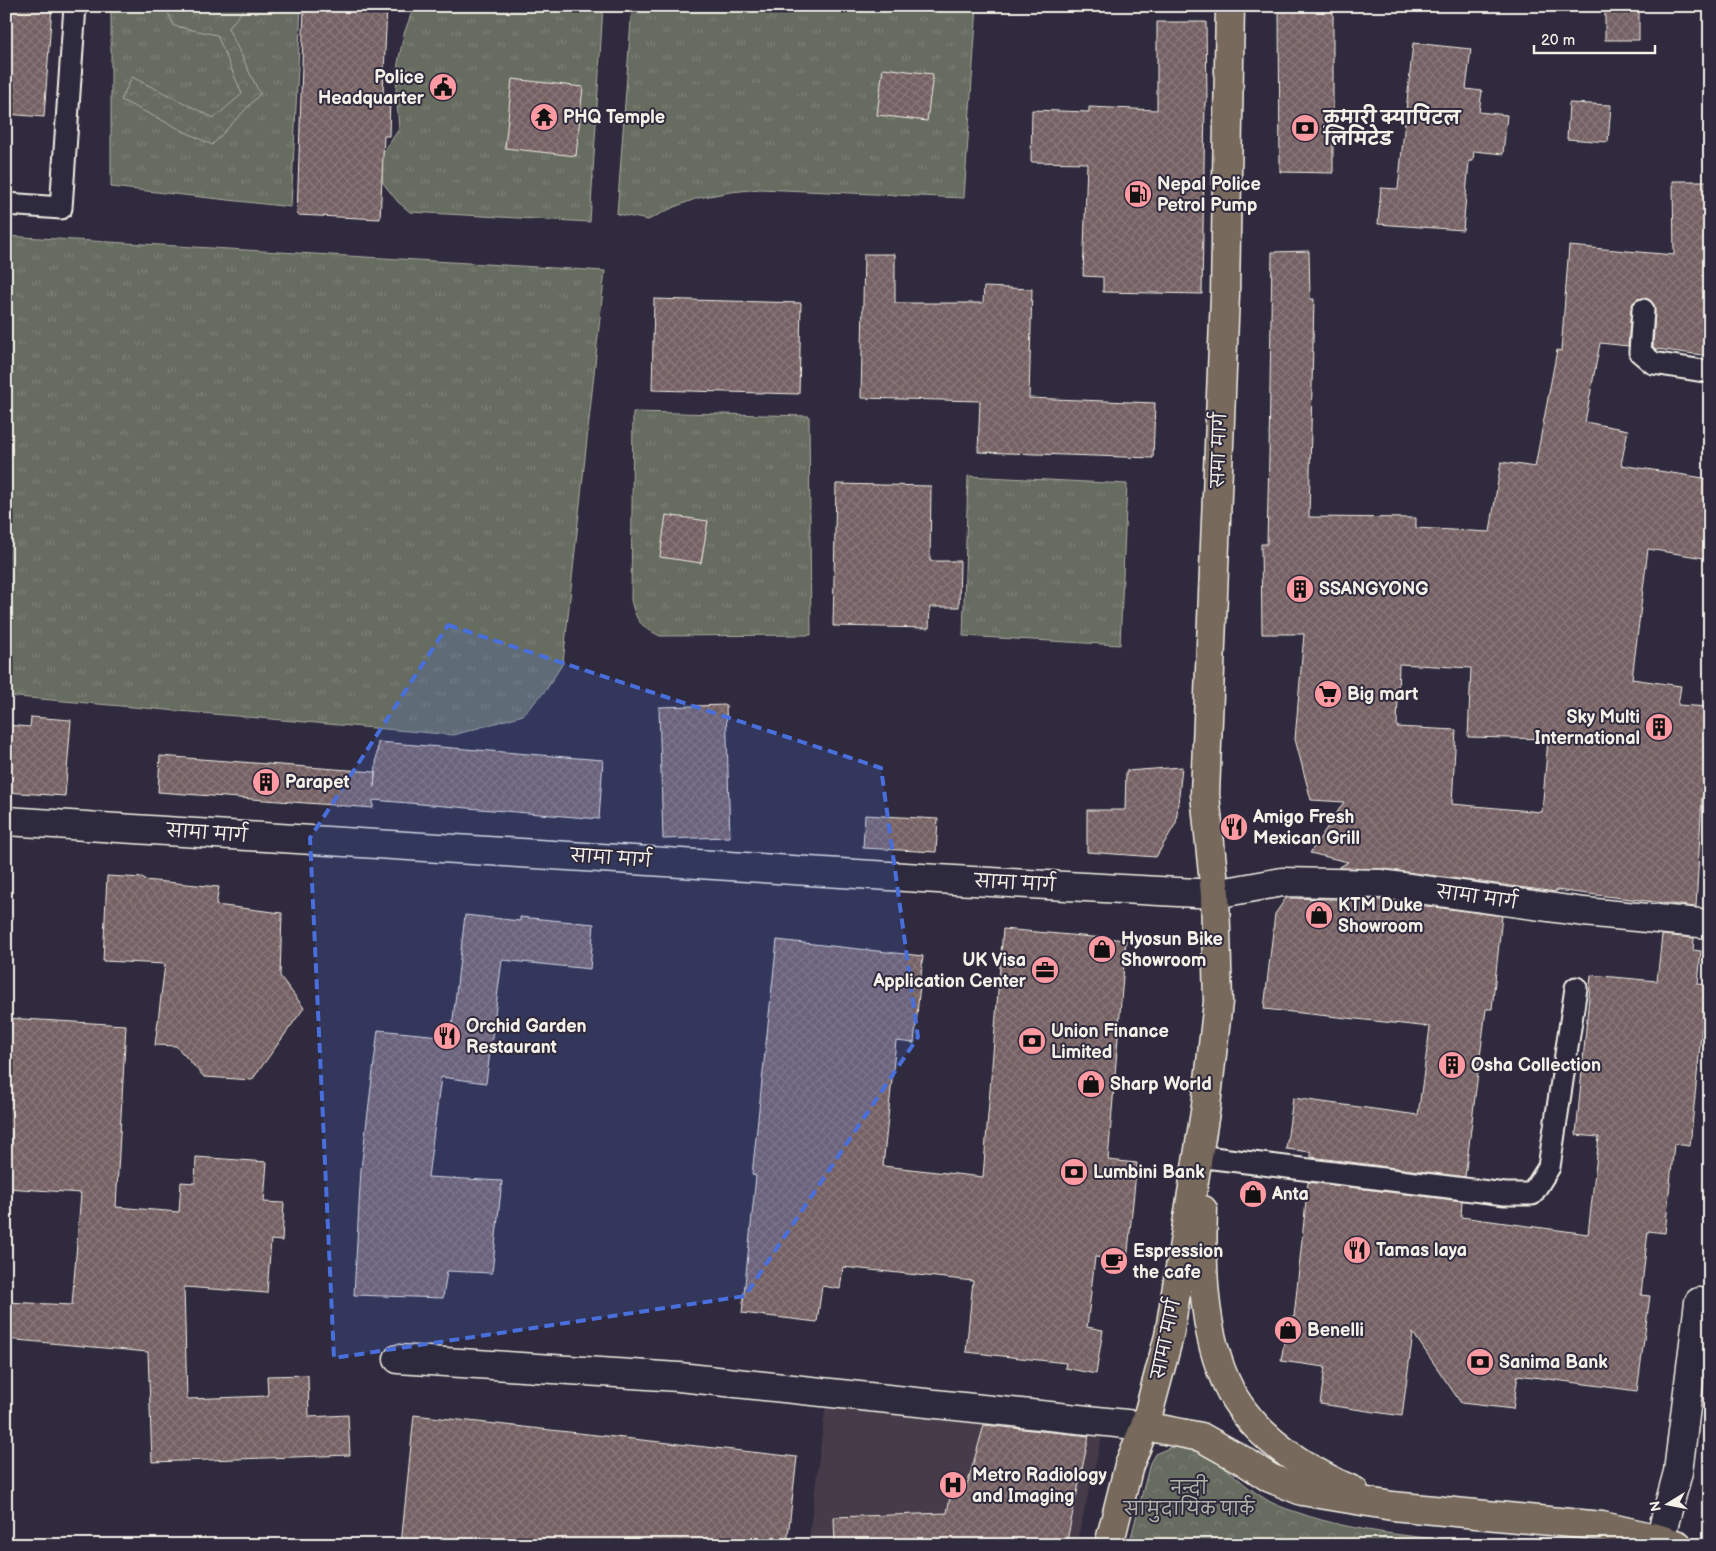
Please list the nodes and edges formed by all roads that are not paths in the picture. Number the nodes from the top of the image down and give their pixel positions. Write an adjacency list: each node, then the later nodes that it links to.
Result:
1 (75, 6): 3 (lane)
2 (1230, 6): 7 (main road, समा मार्ग)
3 (6, 204)
4 (1642, 310): 5 (lane)
5 (1710, 372)
6 (6, 821): 7 (main road, सामा मार्ग)
7 (1216, 894): 8 (main road, सामा मार्ग); 10 (main road, सामा मार्ग)
8 (1710, 924)
9 (1576, 988): 11 (lane)
10 (1206, 1106): 11 (main road); 14 (main road, सामा मार्ग)
11 (1205, 1157): 15 (main road)
12 (1699, 1302): 16 (main road)
13 (398, 1359): 14 (main road)
14 (1145, 1426): 15 (main road); 17 (main road)
15 (1392, 1506): 16 (main road)
16 (1669, 1542)
17 (1108, 1545)

